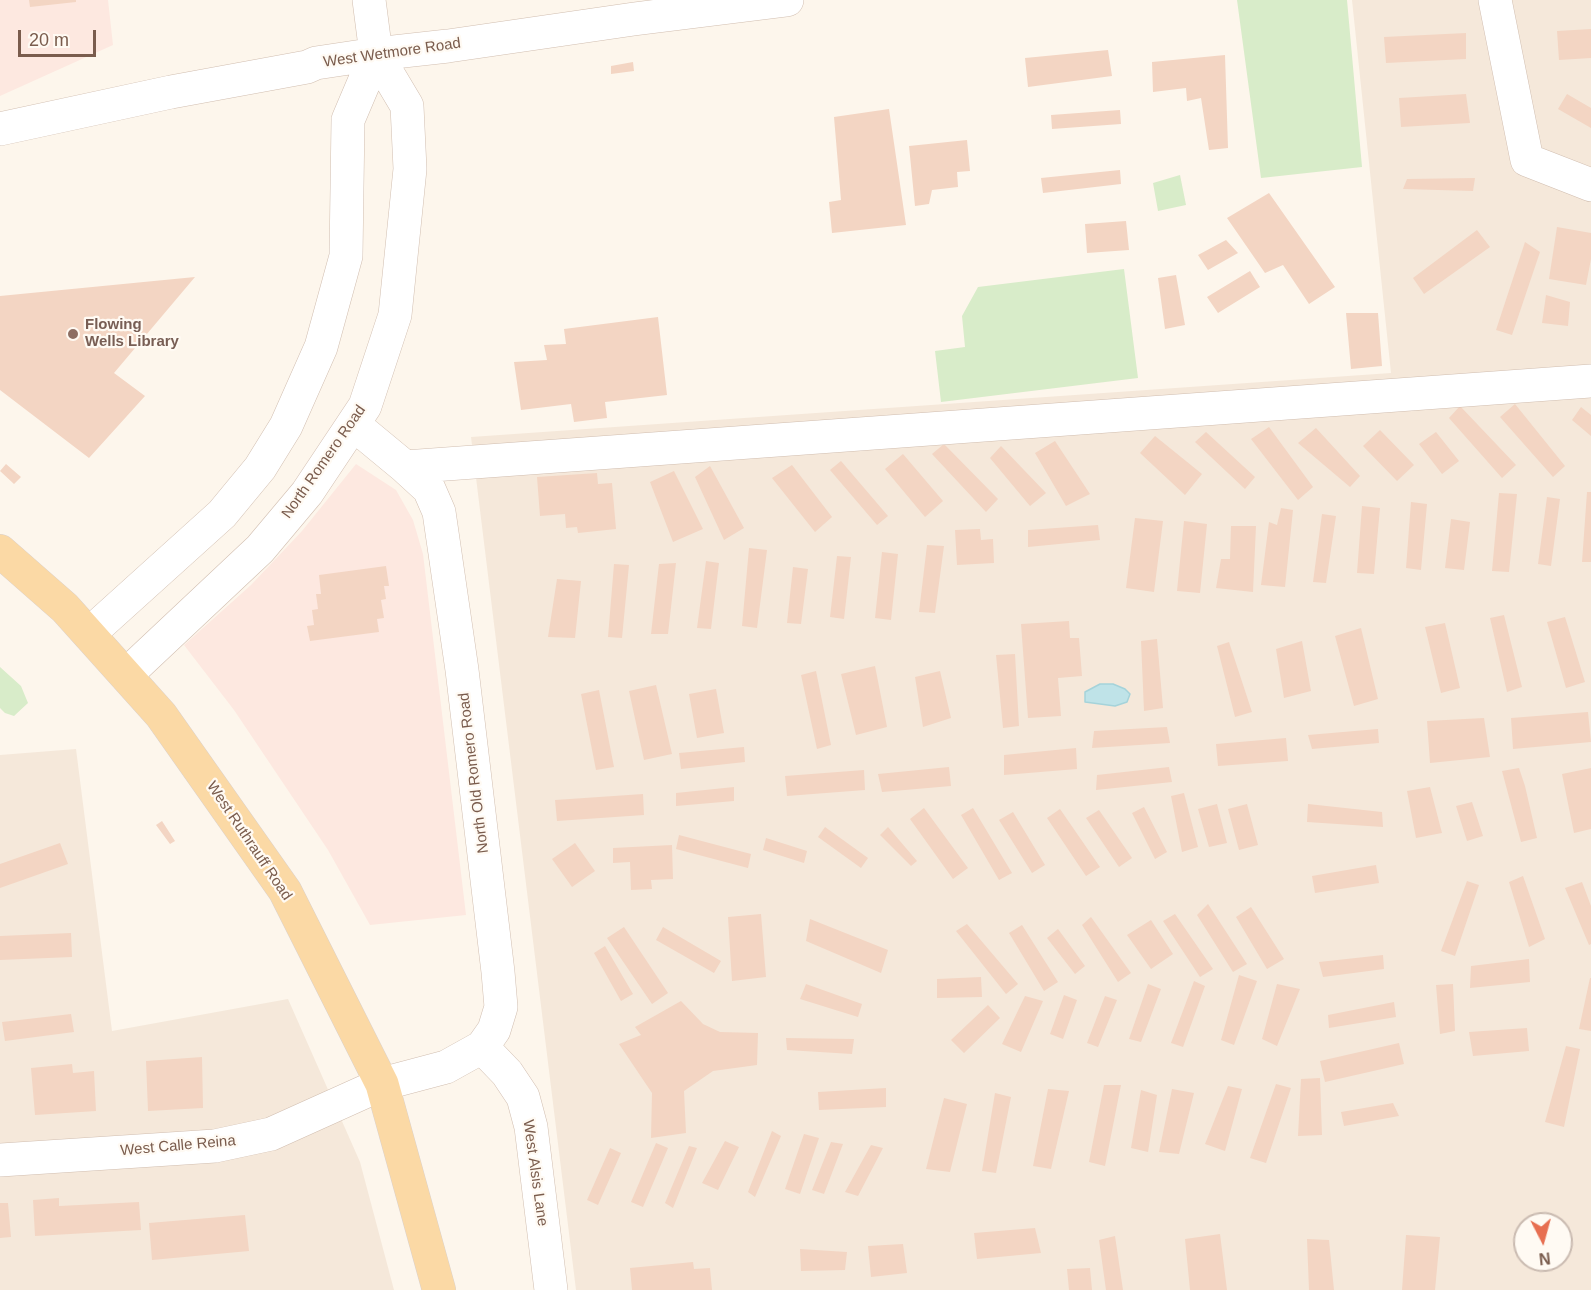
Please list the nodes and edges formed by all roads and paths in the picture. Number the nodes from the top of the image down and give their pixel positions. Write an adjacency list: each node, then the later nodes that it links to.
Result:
1 (369, 0): 4 (street, North Romero Road)
2 (787, 0): 4 (street, West Wetmore Road)
3 (1495, 0): 6 (street)
4 (375, 54): 5 (street, West Wetmore Road); 8 (street, North Romero Road); 11 (street, North Romero Road)
5 (0, 129)
6 (1591, 184)
7 (1591, 381): 9 (street)
8 (353, 424): 9 (street, North Old Romero Road); 12 (street, North Romero Road)
9 (405, 467): 13 (street, North Old Romero Road)
10 (0, 551): 11 (main road, West Ruthrauff Road)
11 (89, 634): 12 (main road, West Ruthrauff Road)
12 (126, 675): 14 (main road, West Ruthrauff Road)
13 (482, 1047): 14 (street); 17 (street, West Alsis Lane)
14 (382, 1084): 15 (street, West Calle Reina); 16 (main road, West Ruthrauff Road)
15 (0, 1160)
16 (439, 1290)
17 (551, 1290)

